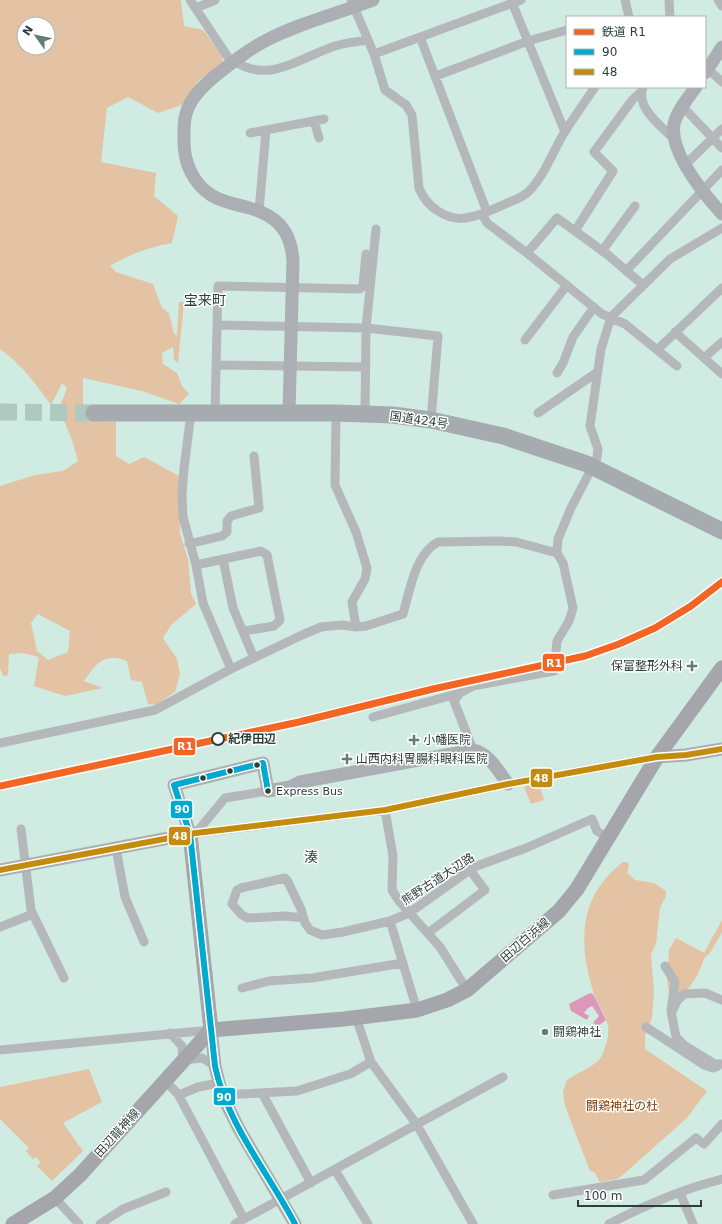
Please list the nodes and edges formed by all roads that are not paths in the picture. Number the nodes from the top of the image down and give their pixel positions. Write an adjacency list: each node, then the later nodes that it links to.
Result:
1 (190, 0): 10 (street)
2 (215, 0): 10 (street)
3 (373, 0): 8 (street)
4 (625, 0): 11 (street)
5 (668, 0): 12 (street)
6 (718, 0): 9 (street)
7 (515, 1): 14 (street); 16 (street)
8 (352, 4): 15 (street); 19 (street)
9 (722, 6)
10 (196, 8): 19 (street)
11 (629, 16)
12 (670, 16)
13 (566, 30): 16 (street)
14 (420, 37): 18 (street); 21 (street)
15 (368, 40): 18 (street); 19 (street)
16 (528, 41): 21 (street); 32 (street)
17 (722, 47): 20 (street)
18 (374, 54): 42 (street)
19 (233, 62): 41 (street)
20 (706, 71): 22 (street)
21 (436, 76): 42 (street)
22 (722, 82)
23 (594, 88): 32 (street)
24 (695, 88): 26 (street)
25 (642, 89): 34 (street); 46 (street)
26 (682, 106): 34 (street); 35 (street)
27 (324, 119): 28 (street)
28 (314, 121): 30 (street); 33 (street)
29 (722, 129): 35 (street)
30 (266, 130): 31 (street); 41 (street)
31 (250, 132)
32 (564, 132): 42 (street)
33 (319, 138)
34 (673, 138): 37 (street)
35 (712, 138): 36 (street); 37 (street)
36 (722, 148)
37 (686, 164): 39 (street)
38 (722, 170): 39 (street)
39 (702, 190): 43 (street); 50 (street)
40 (635, 206): 47 (street)
41 (259, 211): 54 (street)
42 (484, 213): 48 (street)
43 (722, 214)
44 (722, 228): 52 (street)
45 (376, 229): 59 (street)
46 (575, 231): 47 (street); 48 (street)
47 (602, 251): 50 (street)
48 (527, 253): 51 (street)
49 (366, 254): 54 (street)
50 (626, 271): 52 (street)
51 (567, 285): 55 (street); 61 (street)
52 (643, 285): 56 (street)
53 (722, 288): 60 (street)
54 (293, 289): 57 (street); 58 (street)
55 (594, 307): 56 (street); 69 (street)
56 (611, 317): 63 (street); 70 (street)
57 (217, 325): 58 (street); 65 (street)
58 (291, 325): 59 (street); 66 (street)
59 (366, 328): 68 (street); 79 (street)
60 (675, 332): 63 (street); 64 (street)
61 (525, 340)
62 (722, 342): 64 (street)
63 (657, 350): 67 (street)
64 (705, 357): 71 (street)
65 (216, 366): 66 (street); 72 (street)
66 (290, 366): 68 (street); 73 (street)
67 (677, 366)
68 (366, 367): 78 (street)
69 (557, 373)
70 (596, 373): 77 (street); 81 (street)
71 (722, 374)
72 (215, 412): 73 (highway, 国道424号); 75 (highway, 国道424号)
73 (289, 412): 76 (highway, 国道424号)
74 (94, 413): 75 (highway, 国道424号)
75 (191, 413): 83 (street)
76 (336, 413): 78 (highway, 国道424号); 87 (street)
77 (538, 413)
78 (365, 414): 79 (highway, 国道424号)
79 (431, 420): 81 (highway, 国道424号)
80 (254, 456): 83 (street)
81 (592, 467): 82 (highway, 国道424号); 84 (street)
82 (722, 531)
83 (189, 544): 86 (street)
84 (557, 553): 87 (street); 92 (street)
85 (223, 559): 86 (street); 88 (street); 88 (street)
86 (196, 564): 91 (street)
87 (356, 628): 89 (street)
88 (244, 631): 89 (street)
89 (254, 658): 91 (street)
90 (722, 668): 97 (main road, 田辺白浜線)
91 (231, 669): 94 (street)
92 (460, 693): 93 (street); 96 (street)
93 (373, 717)
94 (0, 743)
95 (722, 749): 97 (street)
96 (473, 750): 98 (street); 99 (street)
97 (657, 757): 98 (street); 105 (main road, 田辺白浜線)
98 (508, 784): 100 (street)
99 (268, 791): 101 (street); 104 (street)
100 (385, 810): 103 (street); 110 (street)
101 (211, 814): 103 (street); 104 (street)
102 (21, 829): 107 (street)
103 (217, 830): 104 (street)
104 (193, 833): 106 (street); 127 (main road)
105 (608, 838): 109 (street, 熊野古道大辺路); 121 (main road, 田辺白浜線)
106 (116, 848): 107 (street); 116 (street)
107 (26, 865): 108 (street); 111 (street)
108 (0, 870)
109 (470, 870): 110 (street, 熊野古道大辺路); 115 (street)
110 (409, 913): 113 (street, 熊野古道大辺路); 115 (street)
111 (33, 914): 114 (street); 119 (street)
112 (303, 918): 112 (street, 熊野古道大辺路); 113 (street, 熊野古道大辺路)
113 (390, 921): 117 (street)
114 (0, 927)
115 (428, 933): 121 (street)
116 (144, 942)
117 (403, 963): 120 (street); 123 (street)
118 (665, 966): 124 (street)
119 (64, 978)
120 (242, 988)
121 (467, 990): 123 (main road, 田辺白浜線)
122 (722, 1000): 124 (street)
123 (417, 1010): 125 (main road, 田辺白浜線)
124 (672, 1013): 132 (street)
125 (356, 1017): 127 (main road, 田辺白浜線); 131 (street)
126 (646, 1027): 132 (street)
127 (211, 1030): 128 (street); 130 (main road, 田辺龍神線); 133 (street)
128 (170, 1033): 129 (street); 130 (street)
129 (0, 1050)
130 (183, 1060): 133 (street); 135 (main road, 田辺龍神線)
131 (371, 1062): 137 (street); 140 (street)
132 (721, 1064)
133 (215, 1066): 136 (street)
134 (503, 1077): 140 (street)
135 (164, 1080): 138 (street); 147 (main road, 田辺龍神線)
136 (220, 1089): 137 (street); 138 (street); 148 (street)
137 (262, 1093): 143 (street)
138 (179, 1095): 149 (street)
139 (722, 1124): 146 (street)
140 (417, 1125): 141 (street); 156 (street)
141 (335, 1170): 143 (street); 155 (street)
142 (722, 1179): 145 (street)
143 (311, 1183): 148 (street)
144 (166, 1192): 152 (street)
145 (680, 1193): 157 (street); 158 (street)
146 (553, 1195)
147 (55, 1198): 150 (main road, 田辺龍神線); 151 (street)
148 (282, 1199): 149 (street); 154 (street)
149 (244, 1219): 153 (street)
150 (13, 1224)
151 (79, 1224)
152 (100, 1224)
153 (235, 1224)
154 (295, 1224)
155 (368, 1224)
156 (473, 1224)
157 (609, 1224)
158 (693, 1224)

